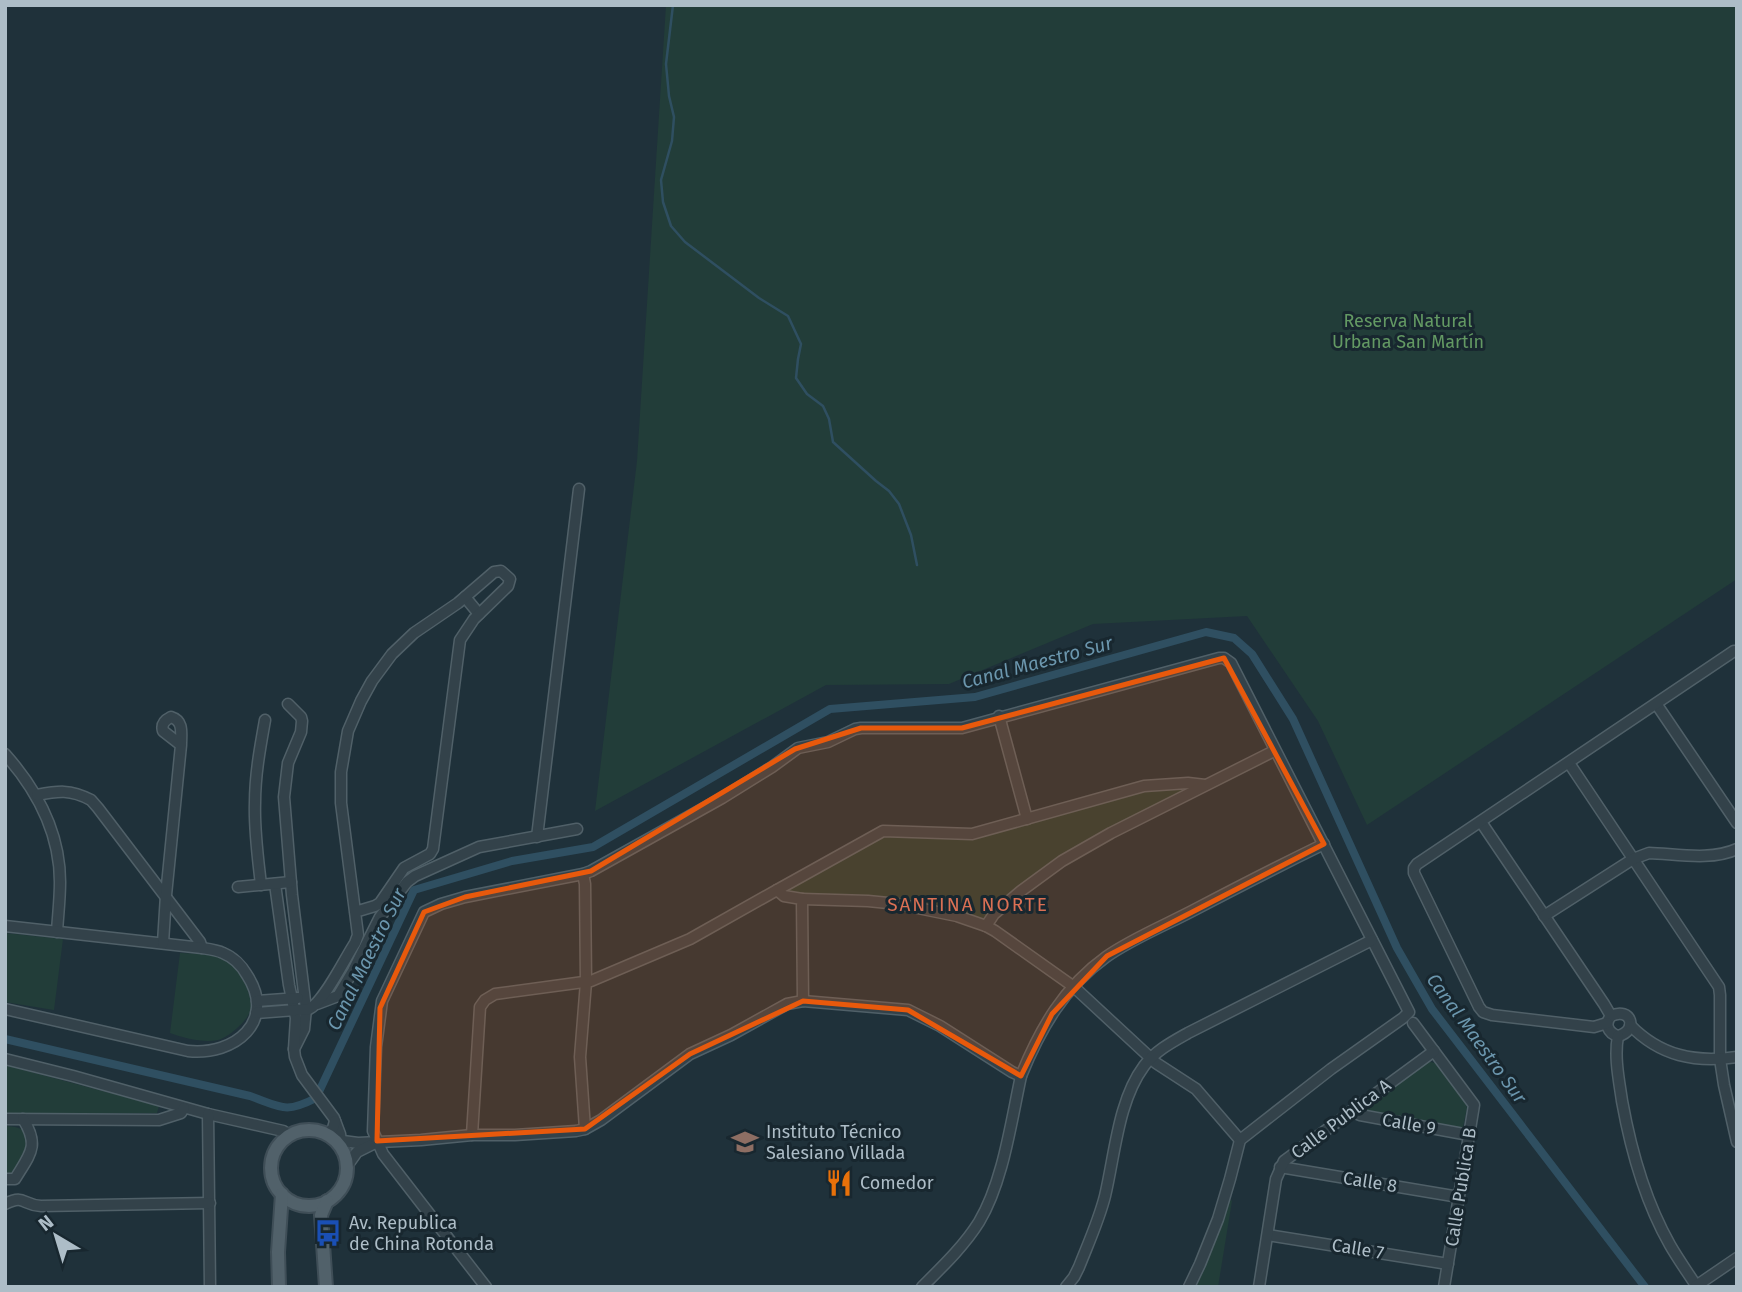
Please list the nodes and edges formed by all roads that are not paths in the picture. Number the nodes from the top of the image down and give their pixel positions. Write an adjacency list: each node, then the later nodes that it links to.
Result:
1 (579, 489): 19 (street)
2 (465, 597): 3 (street); 3 (street); 31 (street)
3 (480, 614): 31 (street)
4 (1737, 651): 6 (street)
5 (288, 704): 24 (street)
6 (1657, 705): 12 (street); 17 (street)
7 (999, 716): 10 (street); 15 (street); 23 (street)
8 (265, 720): 26 (street)
9 (181, 745): 29 (street)
10 (1274, 751): 13 (street); 20 (street)
11 (5, 754): 14 (street)
12 (1569, 763): 16 (street); 22 (street)
13 (1205, 785): 15 (street); 34 (street)
14 (37, 795): 29 (street); 35 (street)
15 (1027, 819): 28 (street)
16 (1481, 822): 32 (street); 48 (street)
17 (1737, 823)
18 (577, 829): 19 (street)
19 (537, 837): 43 (street)
20 (1324, 845): 36 (street); 40 (street)
21 (1737, 849): 22 (street)
22 (1633, 859): 32 (street); 56 (street)
23 (583, 874): 39 (street); 69 (street)
24 (291, 882): 25 (street); 45 (street)
25 (275, 884): 26 (street); 41 (street)
26 (261, 885): 27 (street)
27 (238, 887)
28 (777, 890): 30 (street); 39 (street)
29 (166, 895): 37 (street); 38 (street)
30 (802, 899): 34 (street); 44 (street)
31 (355, 912): 43 (street)
32 (1545, 916): 48 (street)
33 (5, 926): 35 (street)
34 (986, 926): 40 (street)
35 (57, 932): 37 (street)
36 (1372, 940): 54 (street); 67 (street)
37 (163, 943): 38 (street)
38 (202, 948): 42 (street)
39 (586, 982): 63 (street); 65 (street)
40 (1074, 987): 54 (street); 57 (street)
41 (292, 998): 42 (street); 45 (street)
42 (257, 1001): 47 (street)
43 (319, 1001): 45 (street)
44 (803, 1001): 57 (street); 63 (street)
45 (302, 1005): 47 (street); 68 (street)
46 (5, 1009): 47 (street)
47 (256, 1013)
48 (1609, 1020): 50 (street); 51 (street)
49 (1413, 1023): 52 (street, Calle Publica B)
50 (1630, 1025): 51 (street); 56 (street)
51 (1618, 1036): 84 (street)
52 (1434, 1051): 59 (street, Calle Publica A); 66 (street, Calle Publica B)
53 (1737, 1057): 56 (street)
54 (1151, 1058): 67 (street); 90 (street)
55 (5, 1059): 58 (street)
56 (1720, 1059): 70 (street)
57 (1021, 1076): 89 (street)
58 (184, 1108): 60 (street); 62 (street)
59 (1351, 1111): 66 (street, Calle 9); 73 (street, Calle Publica A)
60 (208, 1114): 64 (street); 79 (street)
61 (5, 1119): 62 (street)
62 (23, 1119): 74 (street)
63 (585, 1129): 65 (street)
64 (289, 1135): 68 (main road); 75 (main road)
65 (472, 1135): 69 (street)
66 (1469, 1135): 76 (street, Calle Publica B)
67 (1240, 1140): 91 (street)
68 (337, 1141): 71 (street); 72 (main road)
69 (376, 1141): 71 (street); 88 (street)
70 (1737, 1142)
71 (356, 1147): 72 (street)
72 (347, 1166): 78 (main road)
73 (1280, 1167): 76 (street, Calle 8); 81 (street, Calle Publica A)
74 (10, 1179): 77 (street)
75 (282, 1194): 78 (main road); 86 (main road)
76 (1459, 1197): 83 (street, Calle Publica B)
77 (16, 1199): 79 (street); 80 (street)
78 (327, 1201): 87 (main road)
79 (210, 1203): 85 (street)
80 (5, 1204)
81 (1268, 1235): 83 (street, Calle 7); 92 (street, Calle Publica A)
82 (1737, 1258): 84 (street)
83 (1448, 1264): 93 (street, Calle Publica B)
84 (1696, 1286)
85 (210, 1287)
86 (279, 1287)
87 (326, 1287)
88 (485, 1287)
89 (922, 1287)
90 (1066, 1287)
91 (1189, 1287)
92 (1259, 1287)
93 (1444, 1287)

